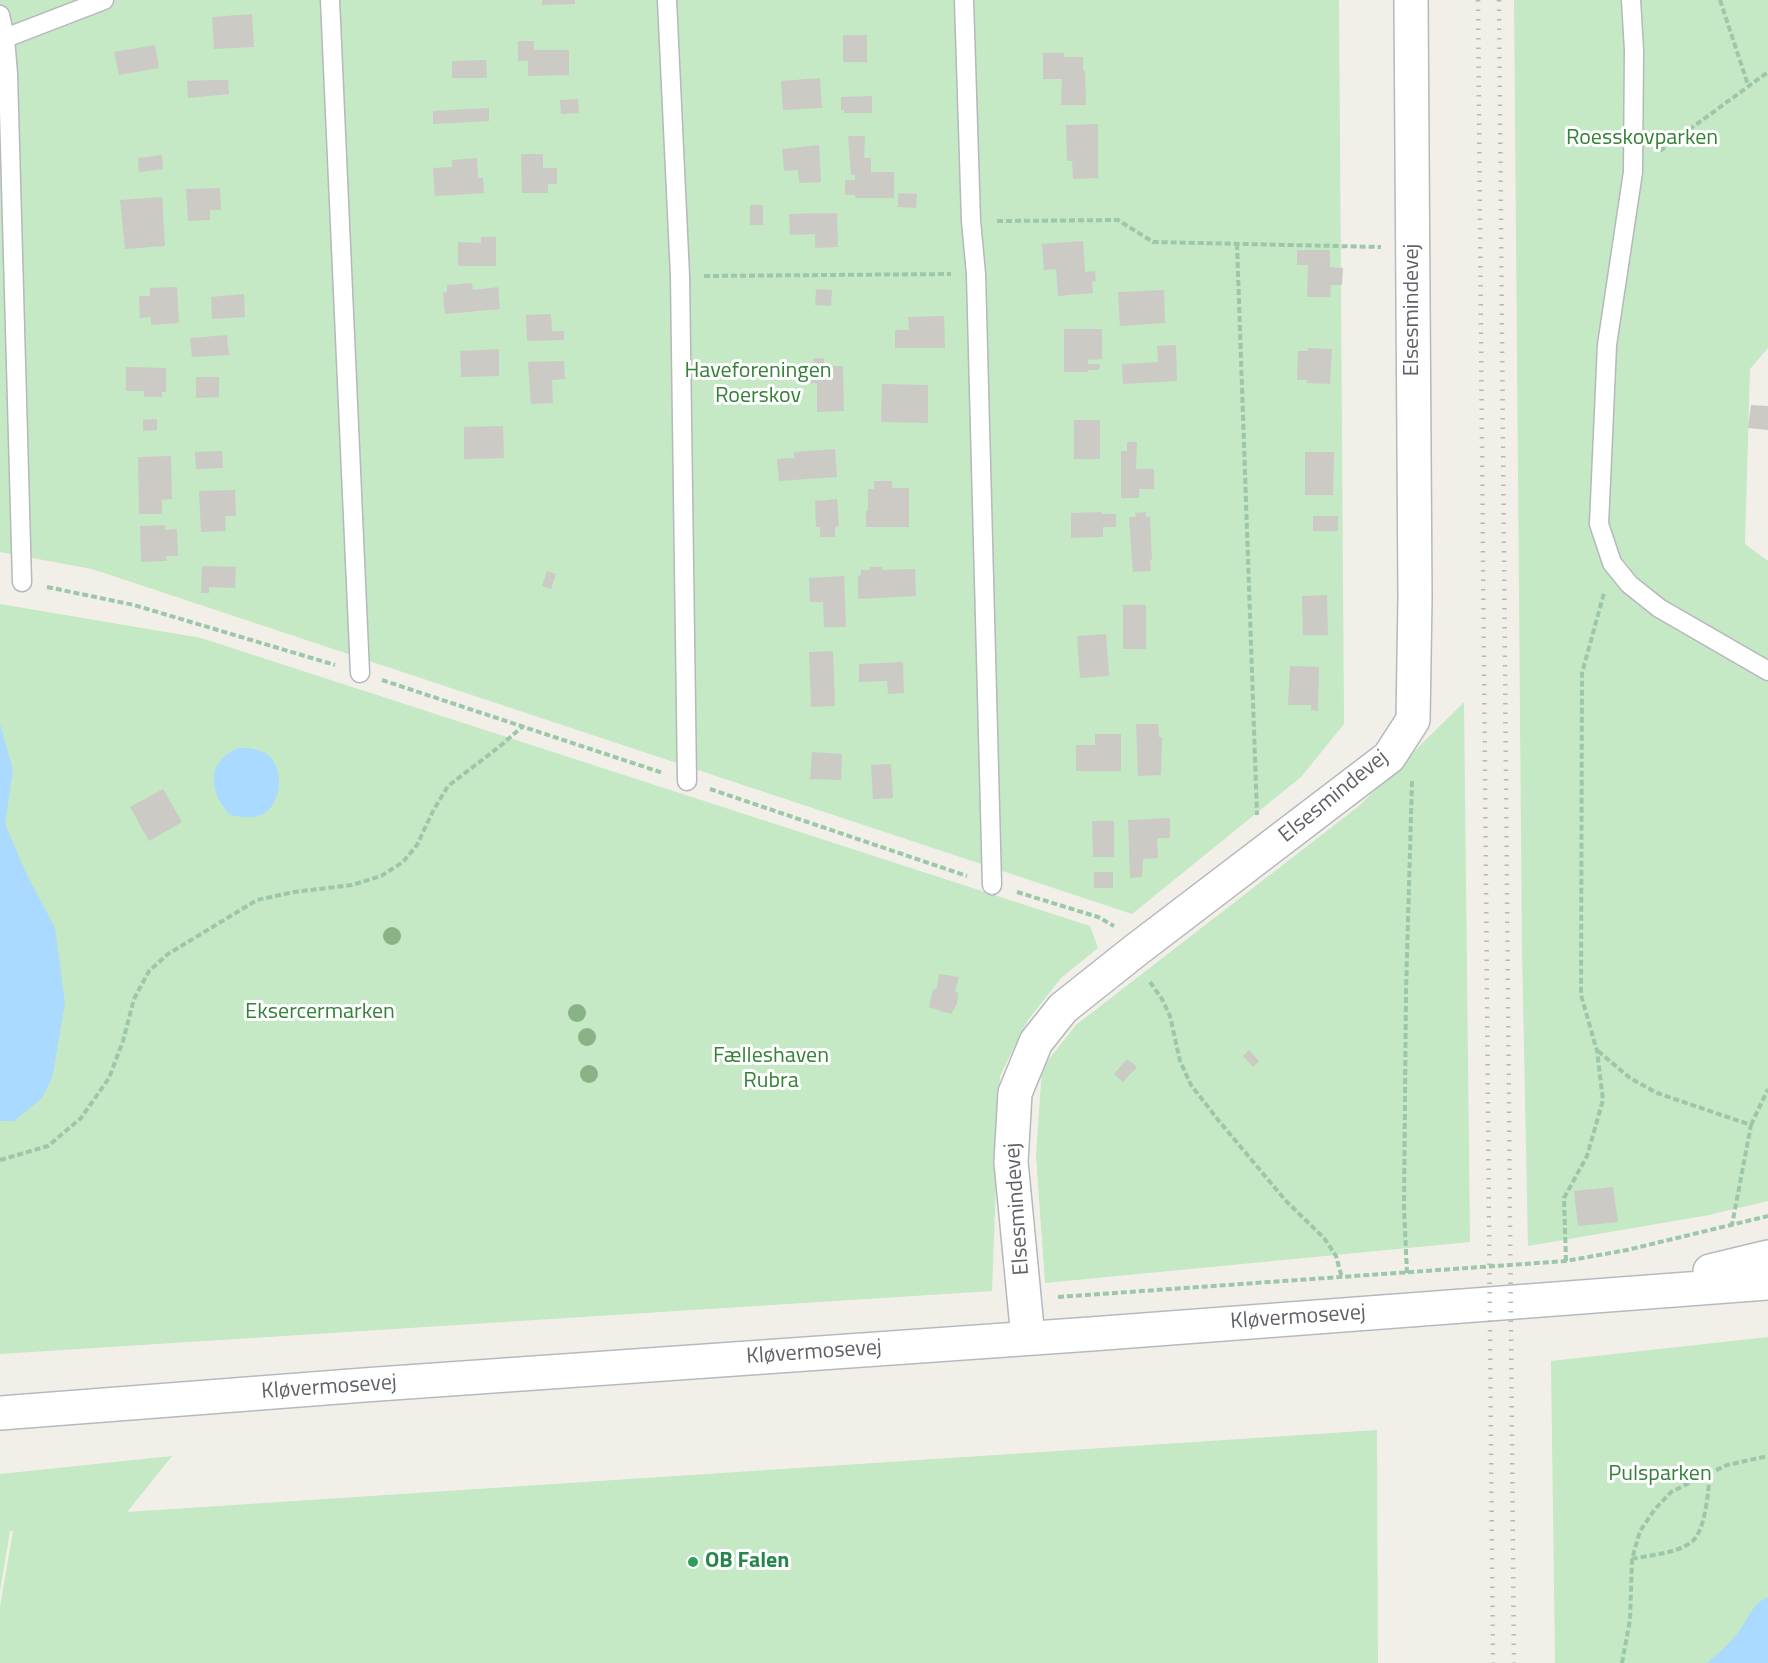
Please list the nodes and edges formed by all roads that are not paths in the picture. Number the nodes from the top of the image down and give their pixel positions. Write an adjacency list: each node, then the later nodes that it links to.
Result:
1 (104, 0): 8 (lane)
2 (330, 0): 11 (lane)
3 (667, 0): 12 (lane)
4 (964, 0): 13 (lane)
5 (1411, 0): 17 (main road, Elsesmindevej)
6 (1631, 0): 10 (lane)
7 (0, 15): 8 (lane)
8 (3, 39): 9 (lane)
9 (22, 582)
10 (1768, 671)
11 (360, 673)
12 (687, 782)
13 (992, 885)
14 (1768, 1257): 16 (main road, Kløvermosevej)
15 (1768, 1283): 16 (main road, Kløvermosevej)
16 (1627, 1293): 17 (main road, Kløvermosevej)
17 (1028, 1338): 18 (main road, Kløvermosevej)
18 (0, 1413)

